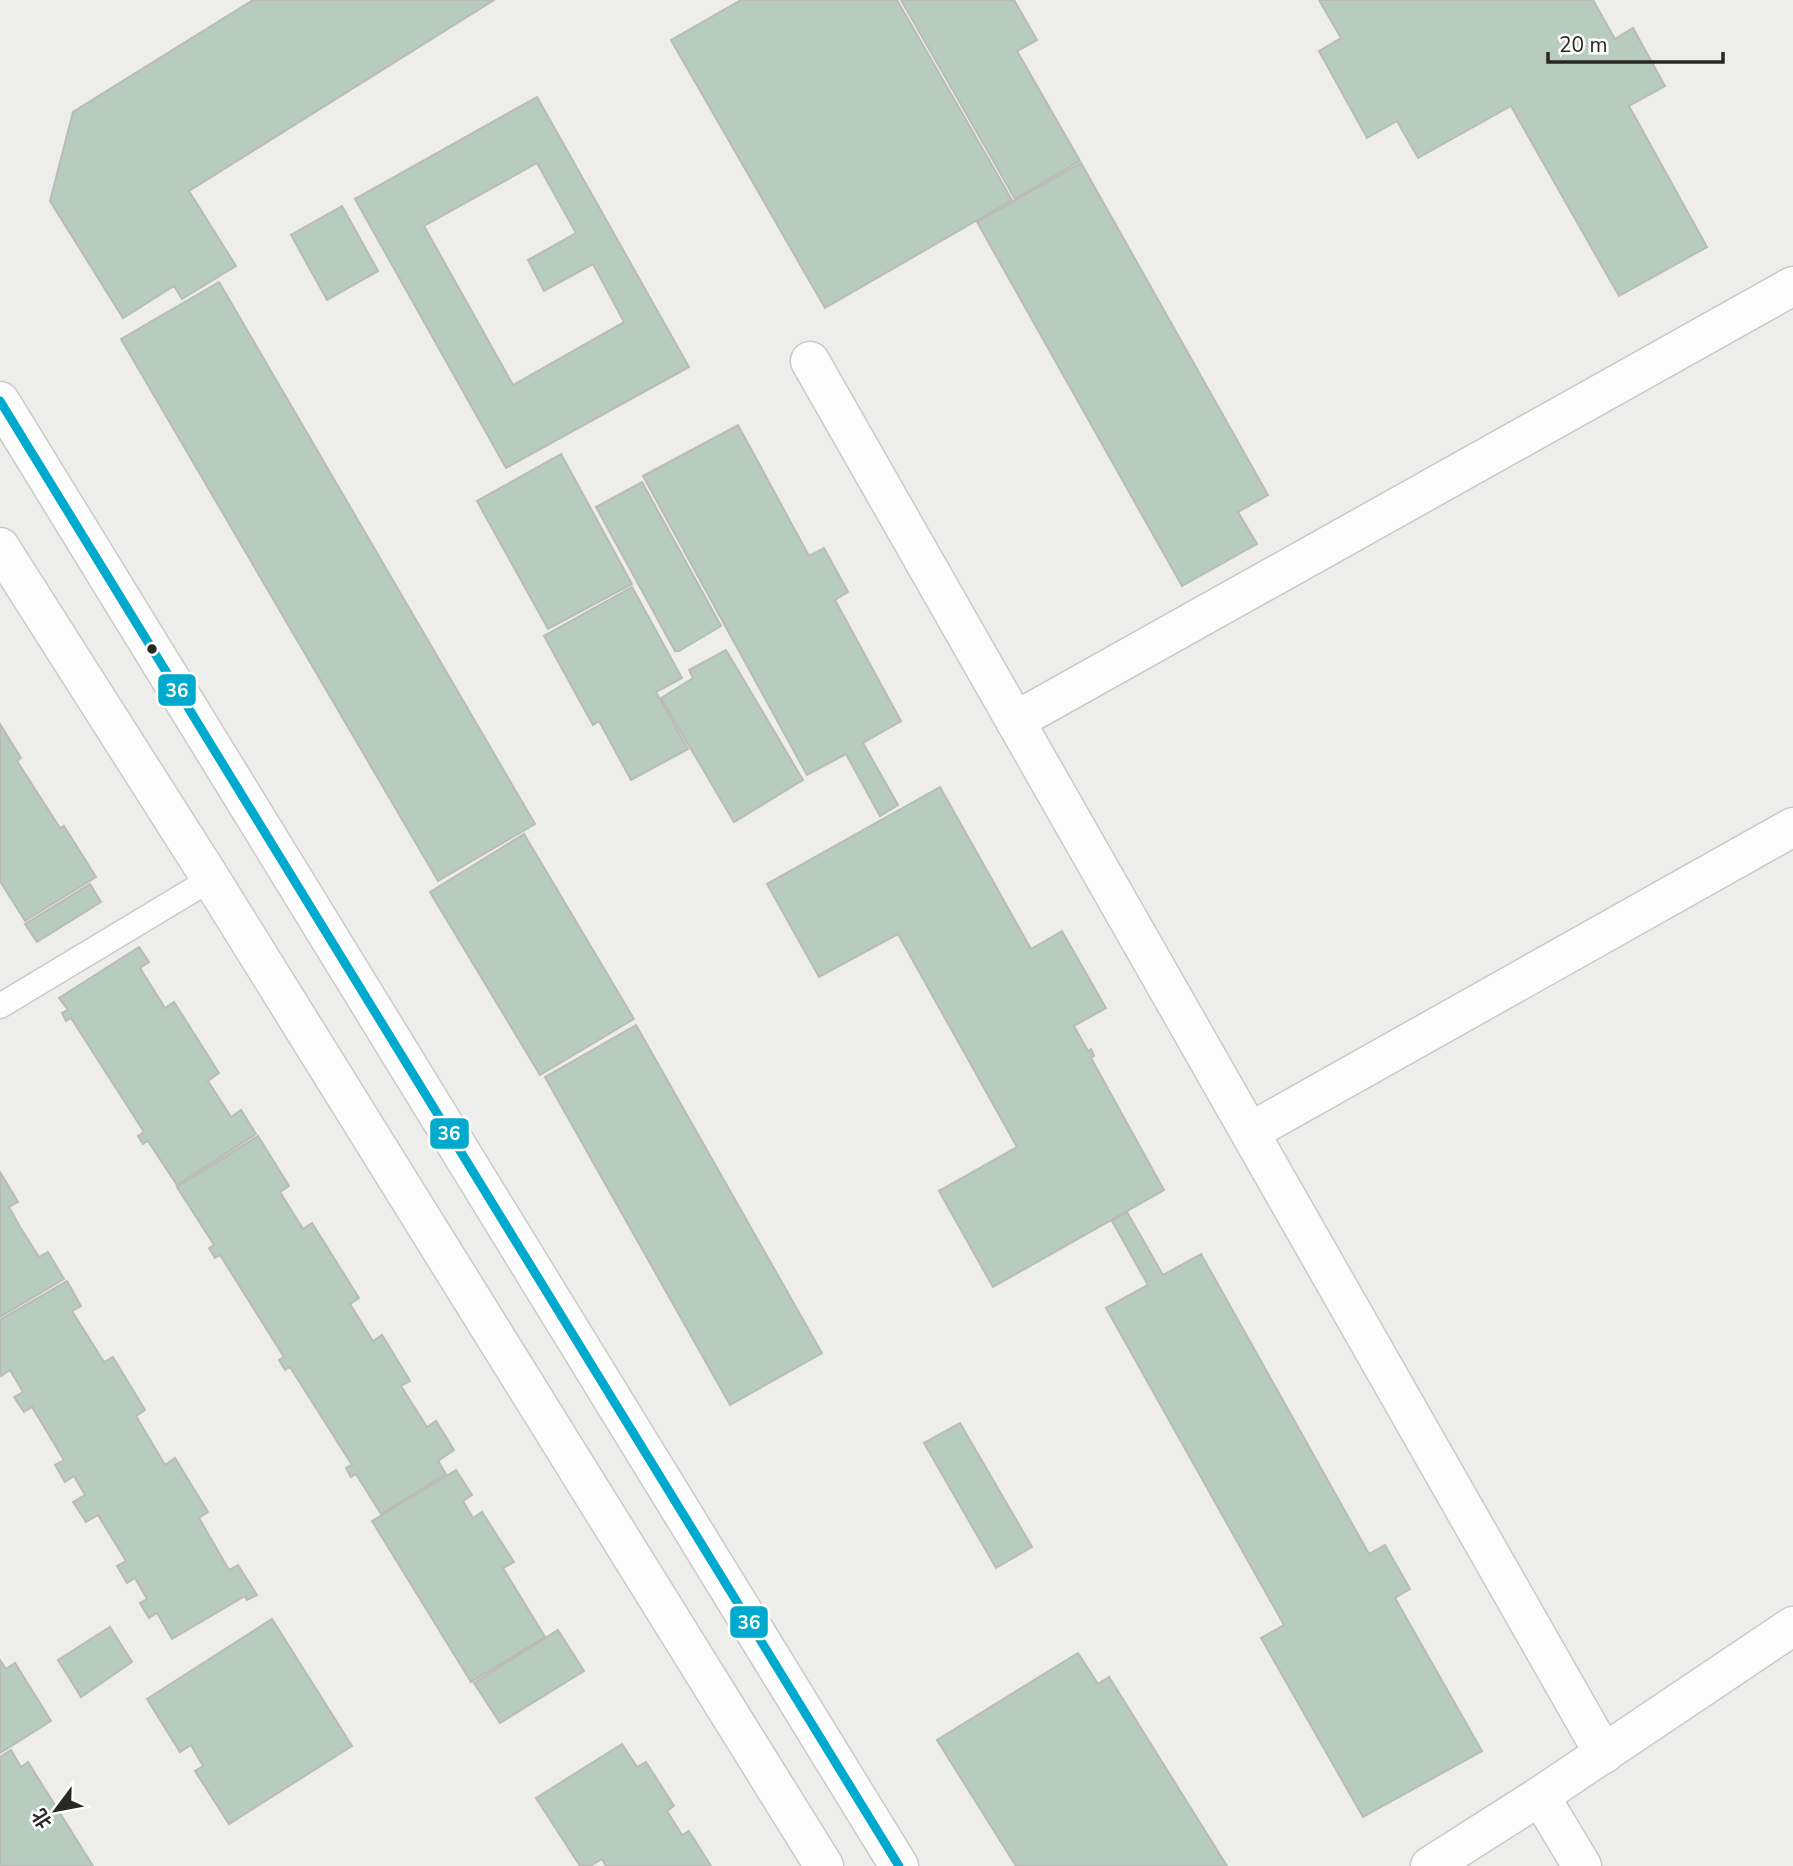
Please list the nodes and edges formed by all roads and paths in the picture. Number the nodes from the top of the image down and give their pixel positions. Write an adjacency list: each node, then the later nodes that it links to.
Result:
1 (1793, 286): 5 (street)
2 (810, 361): 5 (street)
3 (0, 401): 14 (street)
4 (0, 547): 7 (street)
5 (1015, 720): 9 (street)
6 (1793, 827): 9 (street)
7 (211, 879): 8 (lane); 13 (street)
8 (0, 1006)
9 (1250, 1132): 11 (street)
10 (1793, 1626): 11 (street)
11 (1604, 1754): 12 (street)
12 (1540, 1796): 15 (street); 16 (street)
13 (824, 1866)
14 (899, 1866)
15 (1430, 1866)
16 (1582, 1866)

